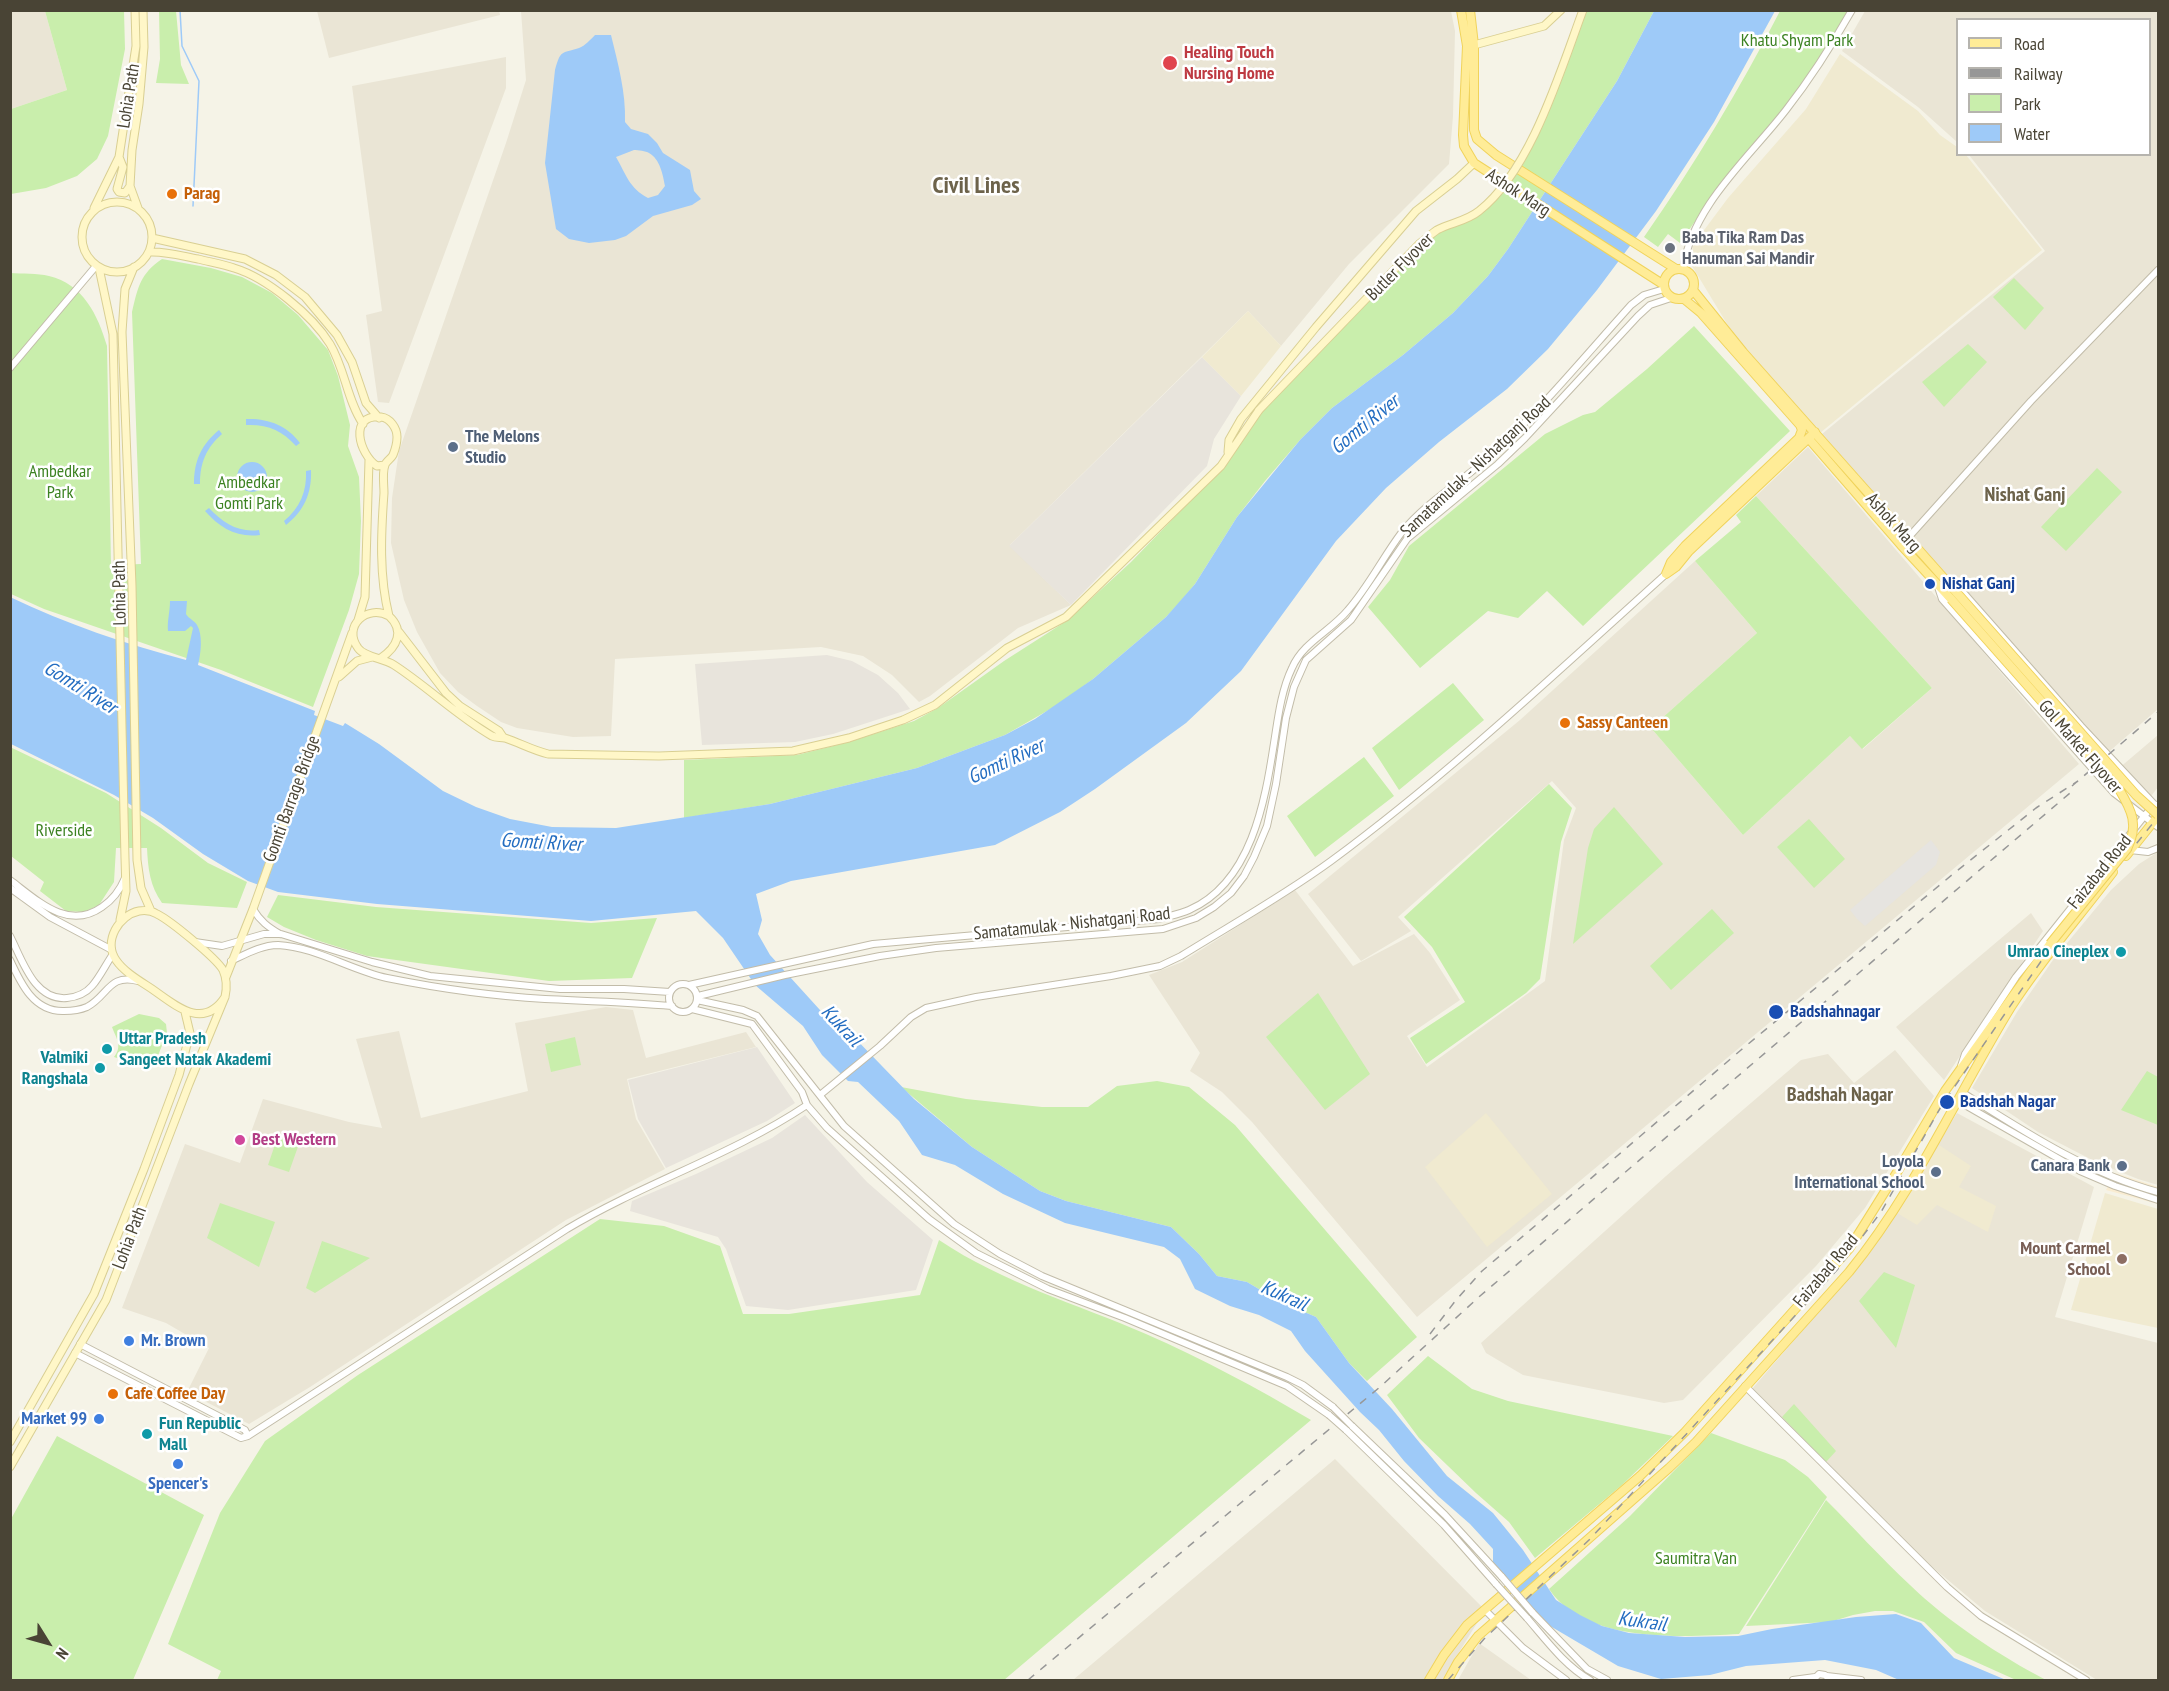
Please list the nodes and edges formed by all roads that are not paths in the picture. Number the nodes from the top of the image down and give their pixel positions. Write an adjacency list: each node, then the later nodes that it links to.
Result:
1 (135, 10): 11 (main road, Lohia Path)
2 (143, 10): 13 (main road, Lohia Path)
3 (1461, 10): 10 (main road, Ashok Marg)
4 (1470, 10): 8 (main road)
5 (1562, 10): 8 (main road)
6 (1583, 10): 30 (main road, Butler Flyover, bridge)
7 (1852, 10): 20 (street)
8 (1474, 45): 9 (main road)
9 (1474, 130): 10 (main road); 20 (main road, Ashok Marg)
10 (1463, 135): 12 (main road, Ashok Marg)
11 (119, 157): 13 (main road); 15 (main road, Lohia Path)
12 (1474, 163): 22 (main road, Ashok Marg); 28 (main road)
13 (130, 186): 14 (main road, Lohia Path)
14 (138, 208): 15 (main road); 16 (main road)
15 (92, 211): 18 (main road)
16 (152, 238): 17 (main road); 27 (main road)
17 (149, 252): 19 (main road); 29 (main road)
18 (98, 267): 19 (main road); 26 (street); 56 (main road, Lohia Path)
19 (134, 267): 60 (main road, Lohia Path)
20 (1679, 269): 22 (main road); 23 (main road)
21 (2158, 270): 36 (street)
22 (1664, 287): 24 (main road); 71 (street, Samatamulak - Nishatganj Road)
23 (1693, 290): 25 (main road); 31 (main road, Ashok Marg)
24 (1671, 298): 25 (main road); 74 (street, Samatamulak - Nishatganj Road)
25 (1684, 299): 37 (main road)
26 (10, 368)
27 (380, 418): 29 (main road); 35 (main road)
28 (1241, 419): 30 (main road); 33 (main road)
29 (363, 424): 34 (main road)
30 (1248, 425): 33 (main road, Butler Flyover)
31 (1815, 432): 32 (main road); 36 (main road, Ashok Marg)
32 (1809, 439): 37 (main road); 38 (main road, Ashok Marg)
33 (1228, 455): 46 (main road, Butler Flyover)
34 (369, 460): 35 (main road); 41 (main road)
35 (385, 465): 40 (main road)
36 (1907, 539): 38 (main road, Ashok Marg)
37 (1665, 574): 82 (street)
38 (1939, 581): 39 (main road, Gol Market Flyover); 47 (street, Ashok Marg); 48 (street, Ashok Marg)
39 (1954, 596): 53 (main road, Gol Market Flyover, bridge); 78 (main road, Gol Market Flyover, bridge)
40 (389, 616): 41 (main road); 43 (main road)
41 (358, 620): 42 (main road)
42 (354, 628): 44 (main road); 45 (main road, Gomti Barrage Bridge)
43 (398, 631): 44 (main road); 46 (main road)
44 (377, 657): 45 (main road); 46 (main road)
45 (336, 682): 59 (main road, Gomti Barrage Bridge)
46 (503, 737)
47 (2101, 748): 48 (street); 49 (street, Ashok Marg)
48 (2085, 761): 50 (street, Ashok Marg)
49 (2117, 765): 50 (street); 51 (street, Ashok Marg)
50 (2103, 780): 52 (street, Ashok Marg)
51 (2156, 805): 52 (street, Faizabad Road)
52 (2146, 817): 53 (street, Ashok Marg); 78 (street, Faizabad Road)
53 (2157, 820): 55 (main road, Faizabad Road)
54 (2158, 848): 55 (street)
55 (2130, 850): 81 (main road, Faizabad Road)
56 (126, 877): 57 (street); 61 (main road, Lohia Path)
57 (10, 880)
58 (10, 888): 66 (street)
59 (252, 909): 62 (street); 65 (main road, Gomti Barrage Bridge)
60 (151, 911): 61 (main road); 64 (main road)
61 (120, 920): 66 (main road, Lohia Path)
62 (281, 934): 65 (street); 72 (street)
63 (10, 936): 66 (street)
64 (192, 941): 65 (street); 69 (main road)
65 (238, 941): 68 (main road, Lohia Path)
66 (113, 952): 70 (main road)
67 (10, 960): 70 (street)
68 (231, 961): 69 (main road, Lohia Path); 75 (street)
69 (226, 977): 73 (main road, Lohia Path)
70 (144, 983): 77 (main road)
71 (689, 984): 72 (street); 74 (street)
72 (670, 992): 75 (street)
73 (225, 997): 77 (main road); 89 (main road, Lohia Path)
74 (698, 998): 76 (street); 79 (street)
75 (672, 1006): 76 (street)
76 (692, 1009): 80 (street)
77 (184, 1012): 93 (main road, Lohia Path)
78 (1960, 1068): 95 (main road, Faizabad Road, bridge)
79 (805, 1077): 80 (street); 82 (street)
80 (796, 1083): 84 (street)
81 (1963, 1093): 83 (main road, Faizabad Road); 87 (street)
82 (822, 1094): 85 (street)
83 (1958, 1101): 88 (street); 91 (main road, Faizabad Road)
84 (807, 1105): 86 (street); 92 (street)
85 (837, 1117): 86 (street); 103 (street, bridge)
86 (825, 1126): 102 (street, bridge)
87 (2158, 1192)
88 (2158, 1200)
89 (80, 1344): 90 (main road, Lohia Path); 92 (street)
90 (75, 1353): 92 (street); 94 (main road, Lohia Path)
91 (1744, 1386): 96 (main road, Faizabad Road, bridge); 106 (street)
92 (248, 1436)
93 (10, 1442)
94 (10, 1467)
95 (1485, 1610): 96 (street); 99 (main road, Faizabad Road)
96 (1496, 1620): 100 (main road, Faizabad Road); 101 (street)
97 (1828, 1678): 98 (street); 105 (street)
98 (1814, 1679): 104 (street)
99 (1429, 1680)
100 (1448, 1680)
101 (1566, 1680)
102 (1590, 1680)
103 (1607, 1680)
104 (1793, 1680)
105 (1861, 1680)
106 (2085, 1680)

